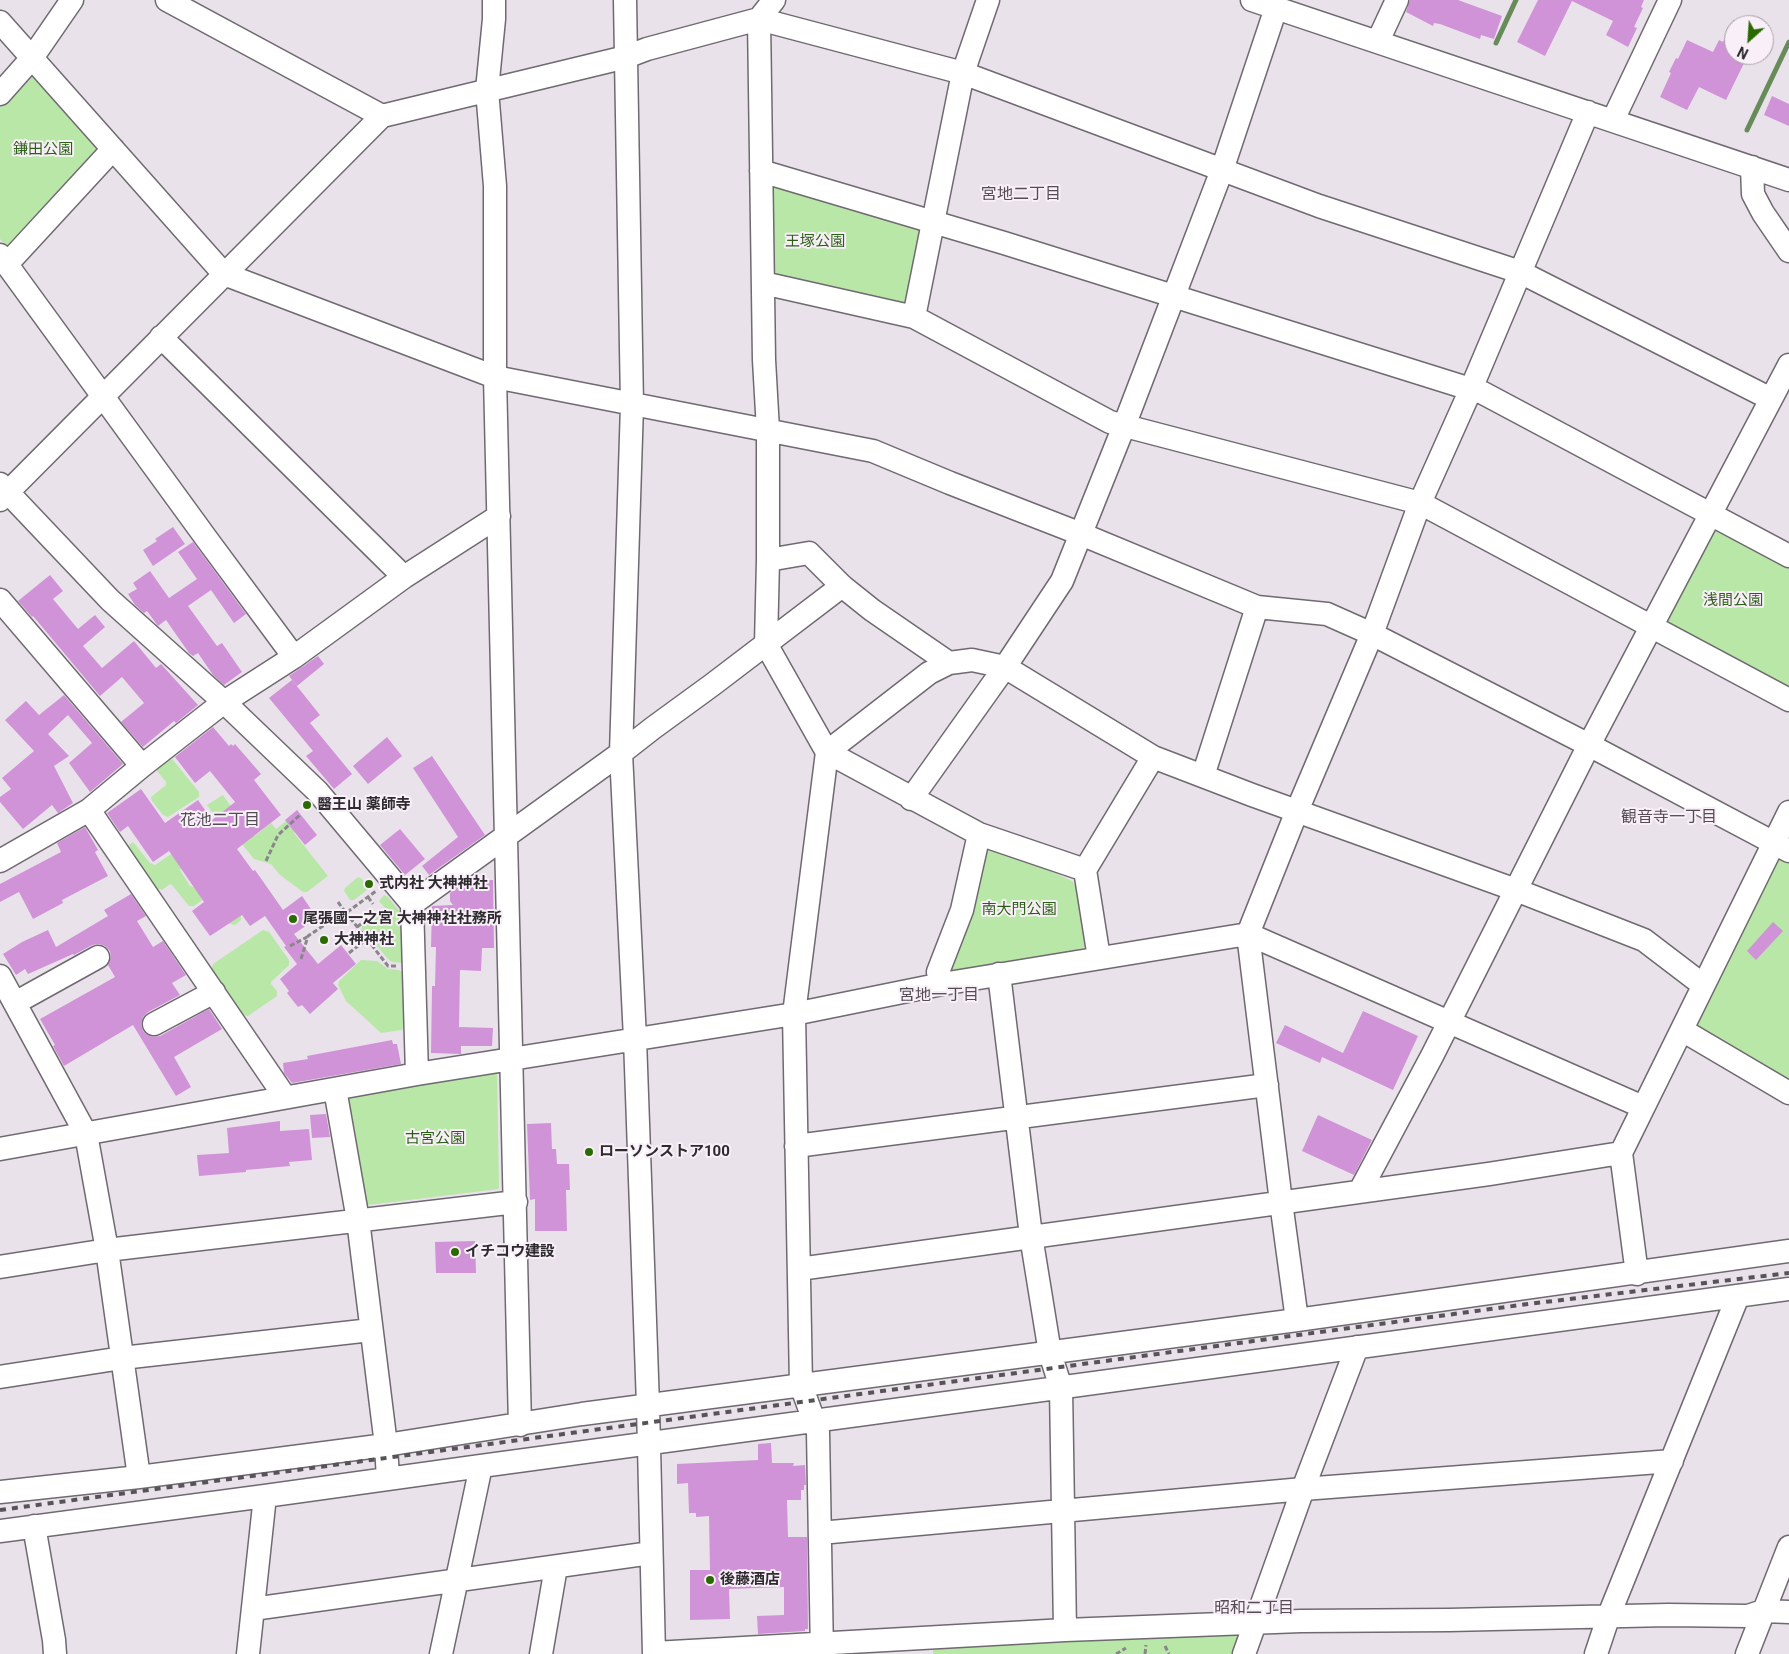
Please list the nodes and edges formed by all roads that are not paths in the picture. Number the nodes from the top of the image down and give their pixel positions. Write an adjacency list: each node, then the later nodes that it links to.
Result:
1 (72, 0): 15 (street)
2 (167, 0): 20 (street)
3 (625, 0): 14 (street)
4 (774, 0): 11 (street)
5 (988, 0): 16 (street)
6 (1252, 0): 10 (street)
7 (1397, 0): 13 (street)
8 (1670, 0): 21 (street)
9 (490, 2): 17 (street)
10 (1276, 8): 13 (street); 24 (street)
11 (760, 19): 14 (street); 16 (street); 25 (street)
12 (0, 22): 15 (street)
13 (1378, 41): 19 (street)
14 (626, 57): 17 (street); 41 (street)
15 (32, 58): 18 (street); 22 (street)
16 (963, 73): 24 (street); 27 (street)
17 (487, 90): 20 (street); 37 (street)
18 (0, 94)
19 (1588, 112): 21 (street); 30 (street)
20 (382, 116): 31 (street)
21 (1613, 120): 23 (street)
22 (113, 149): 29 (street); 31 (street)
23 (1752, 168): 26 (street); 28 (street)
24 (1222, 170): 30 (street); 33 (street)
25 (761, 171): 27 (street); 32 (street)
26 (1789, 180)
27 (933, 222): 33 (street); 34 (street)
28 (1789, 250)
29 (4, 259): 39 (street)
30 (1520, 272): 38 (street); 40 (street)
31 (224, 274): 35 (street); 37 (street)
32 (763, 283): 34 (street); 43 (street)
33 (1174, 297): 38 (street); 42 (street)
34 (914, 317): 42 (street)
35 (161, 337): 39 (street); 51 (street)
36 (1789, 365): 40 (street)
37 (495, 377): 41 (street); 47 (street)
38 (1471, 389): 45 (street); 46 (street)
39 (102, 397): 44 (street); 58 (street)
40 (1771, 399): 46 (street)
41 (632, 405): 43 (street); 65 (street)
42 (1124, 426): 45 (street); 48 (street)
43 (768, 430): 48 (street); 50 (street)
44 (3, 492): 62 (street)
45 (1420, 503): 55 (street); 56 (street)
46 (1711, 514): 49 (street); 55 (street)
47 (498, 516): 51 (street); 74 (street)
48 (1081, 534): 54 (street); 60 (street)
49 (1789, 556)
50 (768, 560): 52 (street); 57 (street)
51 (404, 577): 58 (street)
52 (842, 586): 57 (street); 59 (street)
53 (0, 600): 67 (street)
54 (1257, 607): 56 (street); 68 (street)
55 (1652, 626): 61 (street); 63 (street)
56 (1372, 634): 63 (street); 71 (street)
57 (766, 644): 64 (street); 65 (street)
58 (294, 657): 62 (street)
59 (949, 663): 60 (street); 64 (street)
60 (1005, 667): 66 (street); 69 (street)
61 (1789, 700)
62 (224, 702): 67 (street); 79 (street)
63 (1589, 744): 75 (street); 78 (street)
64 (827, 752): 69 (street); 88 (street)
65 (621, 753): 74 (street); 92 (street)
66 (1153, 756): 68 (street); 77 (street)
67 (142, 766): 70 (street)
68 (1203, 776): 71 (street)
69 (911, 799): 73 (street)
70 (89, 810): 76 (street); 87 (street)
71 (1297, 811): 78 (street); 80 (street)
72 (1789, 812): 75 (street)
73 (979, 834): 77 (street); 84 (street)
74 (507, 835): 79 (street); 93 (street)
75 (1781, 847): 85 (street)
76 (0, 861)
77 (1085, 870): 82 (street)
78 (1516, 890): 85 (street); 89 (street)
79 (412, 904): 94 (street)
80 (1248, 934): 82 (street); 89 (street); 95 (street)
81 (98, 956): 86 (street)
82 (1099, 958): 83 (street)
83 (999, 974): 84 (street); 100 (street)
84 (942, 984): 88 (street)
85 (1703, 985): 91 (street)
86 (5, 988): 101 (street)
87 (214, 992): 90 (street); 98 (street)
88 (794, 1014): 92 (street); 102 (street)
89 (1449, 1022): 99 (street); 105 (street)
90 (154, 1024)
91 (1682, 1030): 97 (street); 99 (street)
92 (636, 1039): 93 (street); 125 (street)
93 (510, 1058): 94 (street); 106 (street)
94 (418, 1074): 96 (street)
95 (1267, 1085): 100 (street); 107 (street)
96 (335, 1089): 98 (street); 108 (street)
97 (1789, 1093)
98 (285, 1097): 101 (street)
99 (1643, 1107): 104 (street)
100 (1017, 1118): 102 (street); 109 (street)
101 (86, 1134): 103 (street); 110 (street)
102 (796, 1146): 113 (street)
103 (0, 1149)
104 (1621, 1153): 105 (street); 114 (street)
105 (1360, 1191): 107 (street)
106 (516, 1202): 108 (street); 127 (street)
107 (1281, 1202): 109 (street); 117 (street)
108 (358, 1220): 110 (street); 118 (street)
109 (1031, 1236): 113 (street); 120 (street)
110 (107, 1250): 112 (street); 121 (street)
111 (1789, 1251): 114 (street)
112 (0, 1267)
113 (798, 1269): 123 (street)
114 (1637, 1274): 117 (street)
115 (1789, 1289): 116 (street)
116 (1738, 1296): 119 (street); 130 (street)
117 (1298, 1320): 120 (street)
118 (371, 1330): 121 (street); 129 (street)
119 (1357, 1347): 124 (street); 134 (street)
120 (1050, 1352): 123 (street); 124 (street)
121 (122, 1358): 122 (street); 132 (street)
122 (0, 1377)
123 (801, 1386): 125 (street); 126 (street)
124 (1061, 1388): 126 (street); 137 (street)
125 (648, 1405): 127 (street); 128 (street)
126 (813, 1421): 128 (street); 140 (street)
127 (520, 1425): 129 (street)
128 (648, 1444): 131 (street); 142 (street)
129 (386, 1445): 132 (street); 133 (street)
130 (1672, 1461): 134 (street); 148 (street)
131 (481, 1466): 133 (street); 144 (street)
132 (139, 1477): 135 (street)
133 (388, 1479): 136 (street)
134 (1303, 1489): 137 (street); 149 (street)
135 (0, 1492)
136 (265, 1496): 138 (street); 145 (street)
137 (1064, 1512): 140 (street); 150 (street)
138 (34, 1526): 139 (street); 153 (street)
139 (0, 1531)
140 (820, 1533): 152 (street)
141 (1789, 1547): 146 (street)
142 (651, 1553): 143 (street); 157 (street)
143 (556, 1567): 144 (street); 156 (street)
144 (457, 1579): 145 (street); 155 (street)
145 (253, 1609): 154 (street)
146 (1763, 1611): 147 (street); 148 (street); 160 (street)
147 (1789, 1612)
148 (1610, 1615): 149 (street); 159 (street)
149 (1254, 1623): 150 (street); 158 (street)
150 (1065, 1630): 151 (street)
151 (930, 1646): 152 (street)
152 (822, 1649): 157 (street)
153 (55, 1654)
154 (248, 1654)
155 (441, 1654)
156 (541, 1654)
157 (654, 1654)
158 (1244, 1654)
159 (1596, 1654)
160 (1747, 1654)

